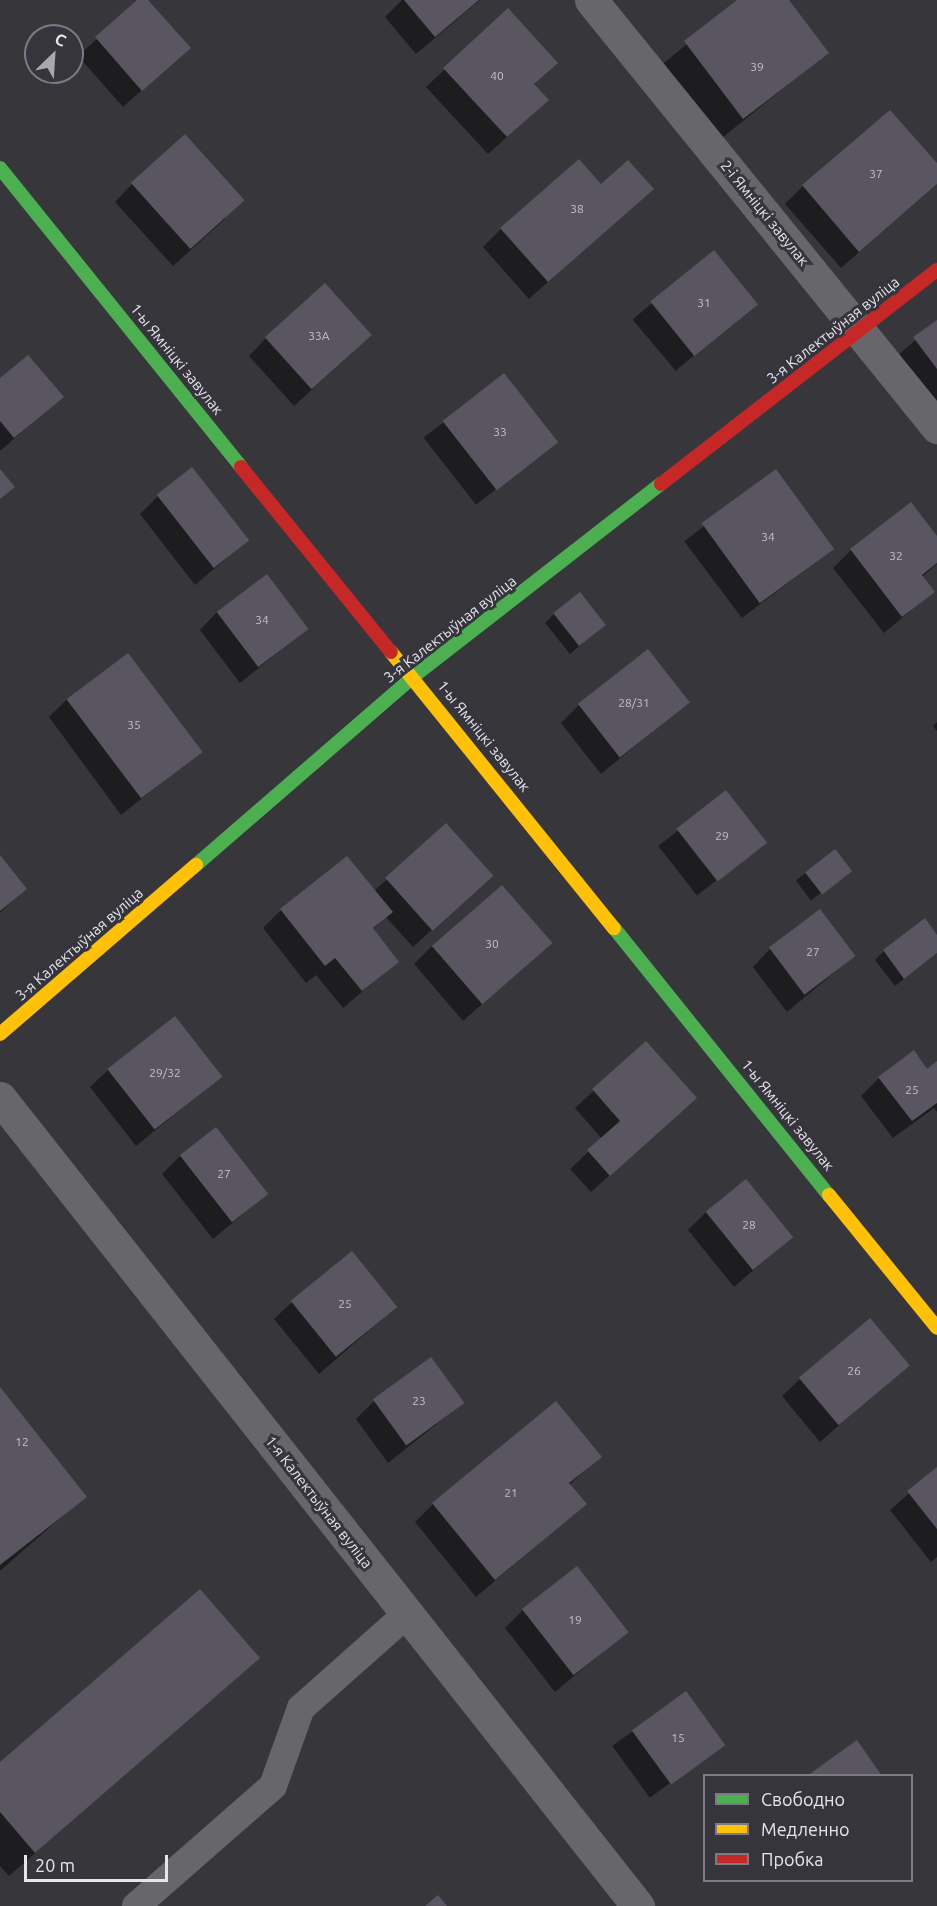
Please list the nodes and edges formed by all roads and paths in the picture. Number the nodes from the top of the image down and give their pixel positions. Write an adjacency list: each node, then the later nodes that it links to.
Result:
1 (591, 0): 4 (street, 2-і Ямніцкі завулак)
2 (0, 168): 6 (street, 1-ы Ямніцкі завулак)
3 (937, 270): 4 (street, 3-я Калектыўная вуліца)
4 (860, 330): 5 (street, 2-і Ямніцкі завулак); 6 (street, 3-я Калектыўная вуліца)
5 (937, 426)
6 (414, 676): 7 (street, 3-я Калектыўная вуліца); 9 (street, 1-ы Ямніцкі завулак)
7 (0, 1034)
8 (0, 1098): 10 (street, 1-я Калектыўная вуліца)
9 (937, 1328)
10 (407, 1614): 11 (lane); 12 (street, 1-я Калектыўная вуліца)
11 (136, 1906)
12 (638, 1906)

